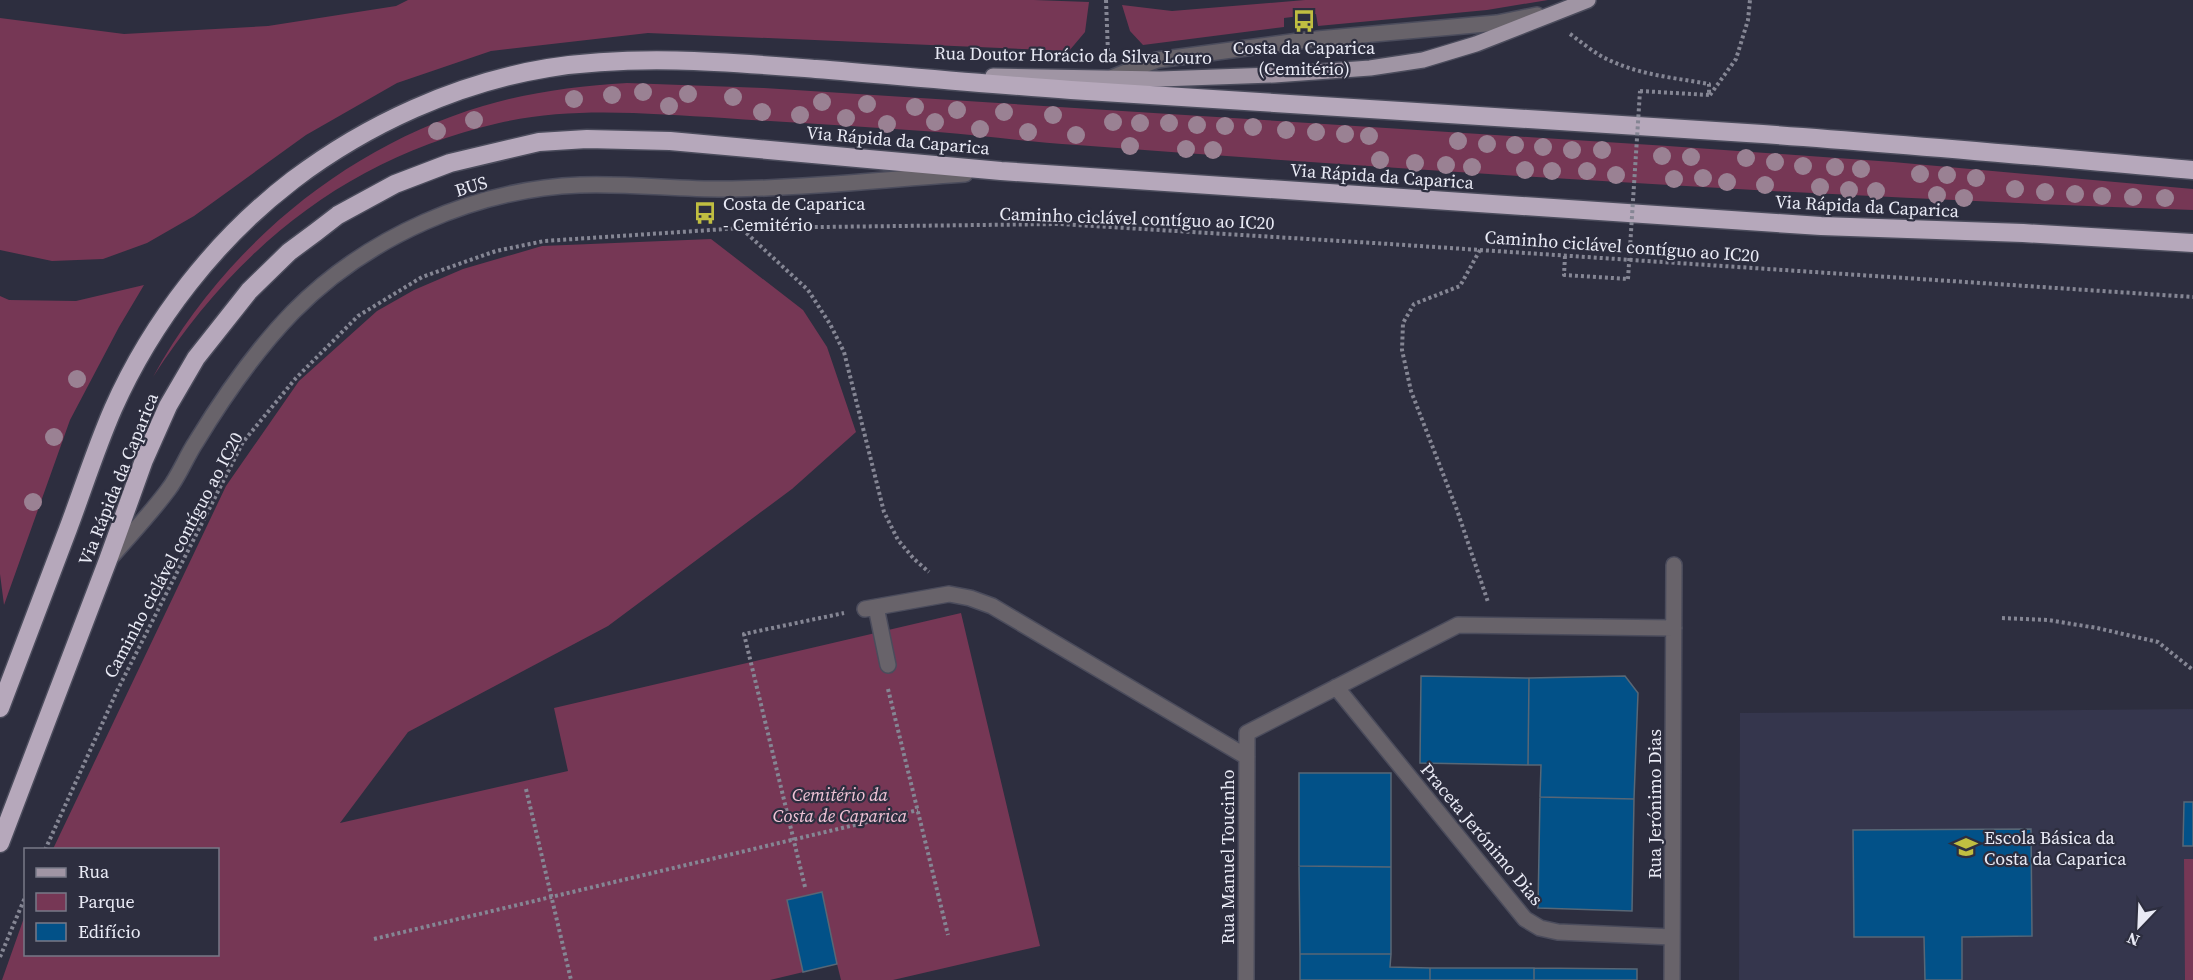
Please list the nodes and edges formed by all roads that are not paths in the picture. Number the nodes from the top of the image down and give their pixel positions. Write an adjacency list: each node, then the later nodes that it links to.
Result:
1 (1588, 0): 2 (main road, Rua Doutor Horácio da Silva Louro)
2 (1572, 6): 4 (street); 4 (main road, Rua Doutor Horácio da Silva Louro)
3 (727, 62): 4 (main road, Rua Doutor Horácio da Silva Louro); 5 (highway, Via Rápida da Caparica); 13 (highway, Via Rápida da Caparica)
4 (1108, 79)
5 (2193, 170)
6 (1000, 171): 7 (highway, Via Rápida da Caparica); 8 (street, BUS); 8 (highway, Via Rápida da Caparica)
7 (2193, 243)
8 (108, 560): 15 (highway, Via Rápida da Caparica)
9 (1674, 565): 10 (street, Rua Jerónimo Dias)
10 (1674, 628): 12 (street); 16 (street, Rua Jerónimo Dias)
11 (888, 665): 14 (street)
12 (1336, 687): 14 (street, Rua Manuel Toucinho); 16 (street, Praceta Jerónimo Dias)
13 (0, 708)
14 (1247, 757): 17 (street, Rua Manuel Toucinho)
15 (0, 843)
16 (1672, 937): 18 (street, Rua Jerónimo Dias)
17 (1246, 980)
18 (1672, 980)

